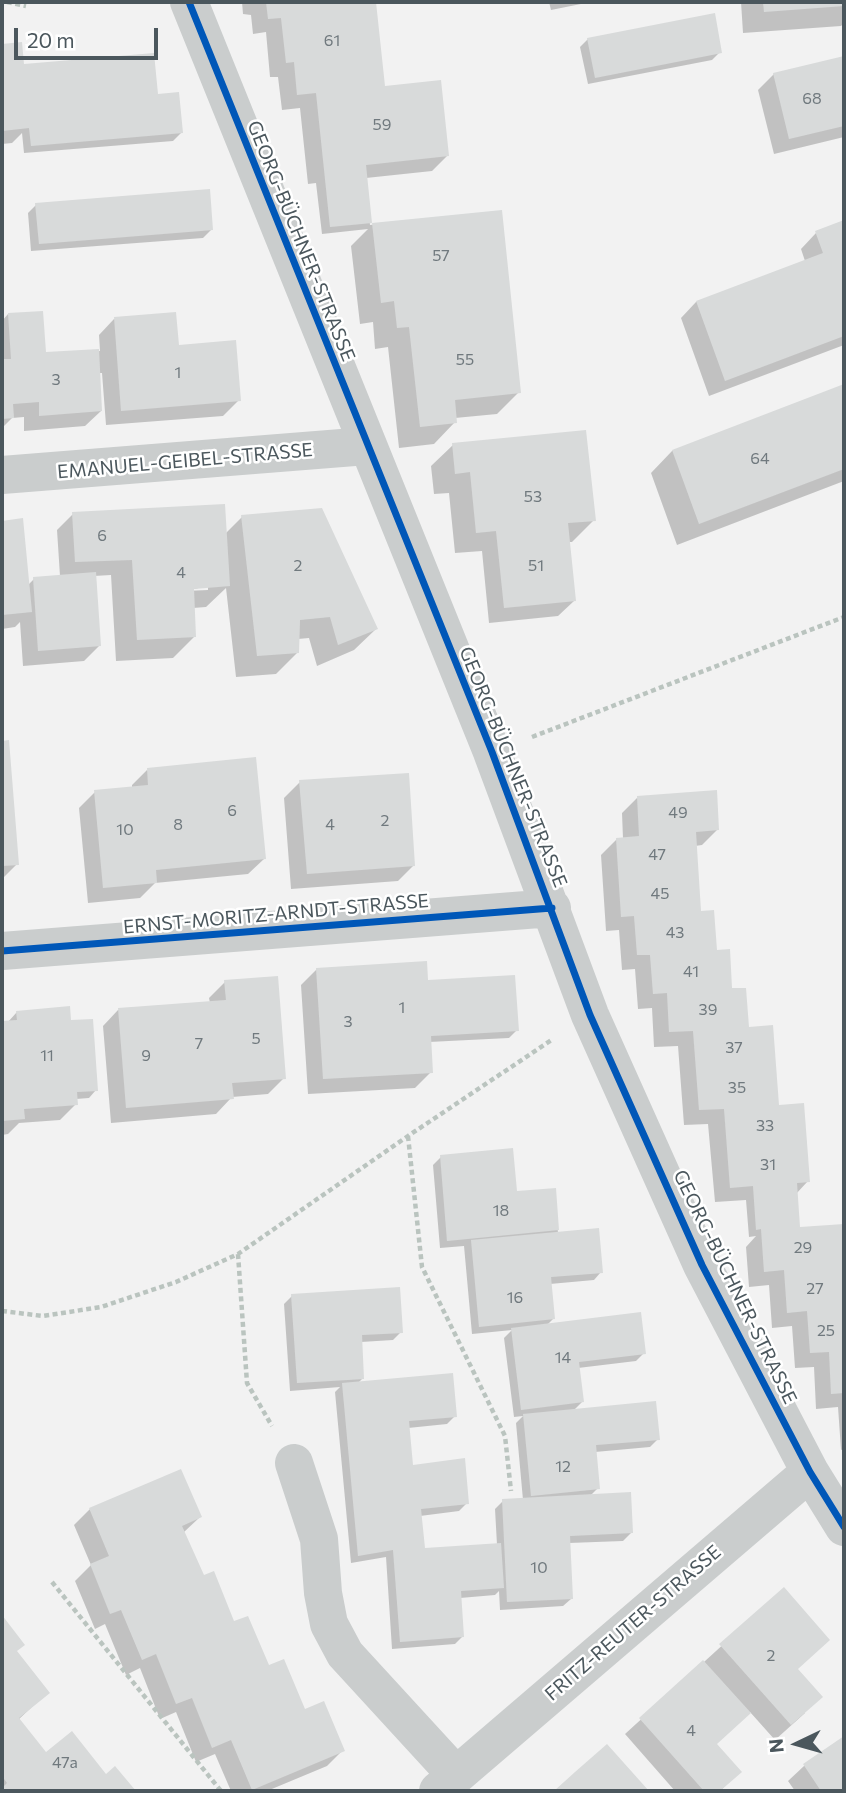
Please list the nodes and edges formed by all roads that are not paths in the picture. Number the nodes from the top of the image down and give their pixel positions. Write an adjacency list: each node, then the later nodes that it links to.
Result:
1 (189, 2): 2 (street, GEORG-BÜCHNER-STRASSE)
2 (368, 446): 3 (street, EMANUEL-GEIBEL-STRASSE); 4 (street, GEORG-BÜCHNER-STRASSE)
3 (2, 475)
4 (552, 908): 5 (street, ERNST-MORITZ-ARNDT-STRASSE); 7 (street, GEORG-BÜCHNER-STRASSE)
5 (2, 951)
6 (294, 1463): 9 (street, FRITZ-REUTER-STRASSE)
7 (810, 1472): 8 (street, GEORG-BÜCHNER-STRASSE); 9 (street, FRITZ-REUTER-STRASSE)
8 (844, 1527)
9 (447, 1783)

